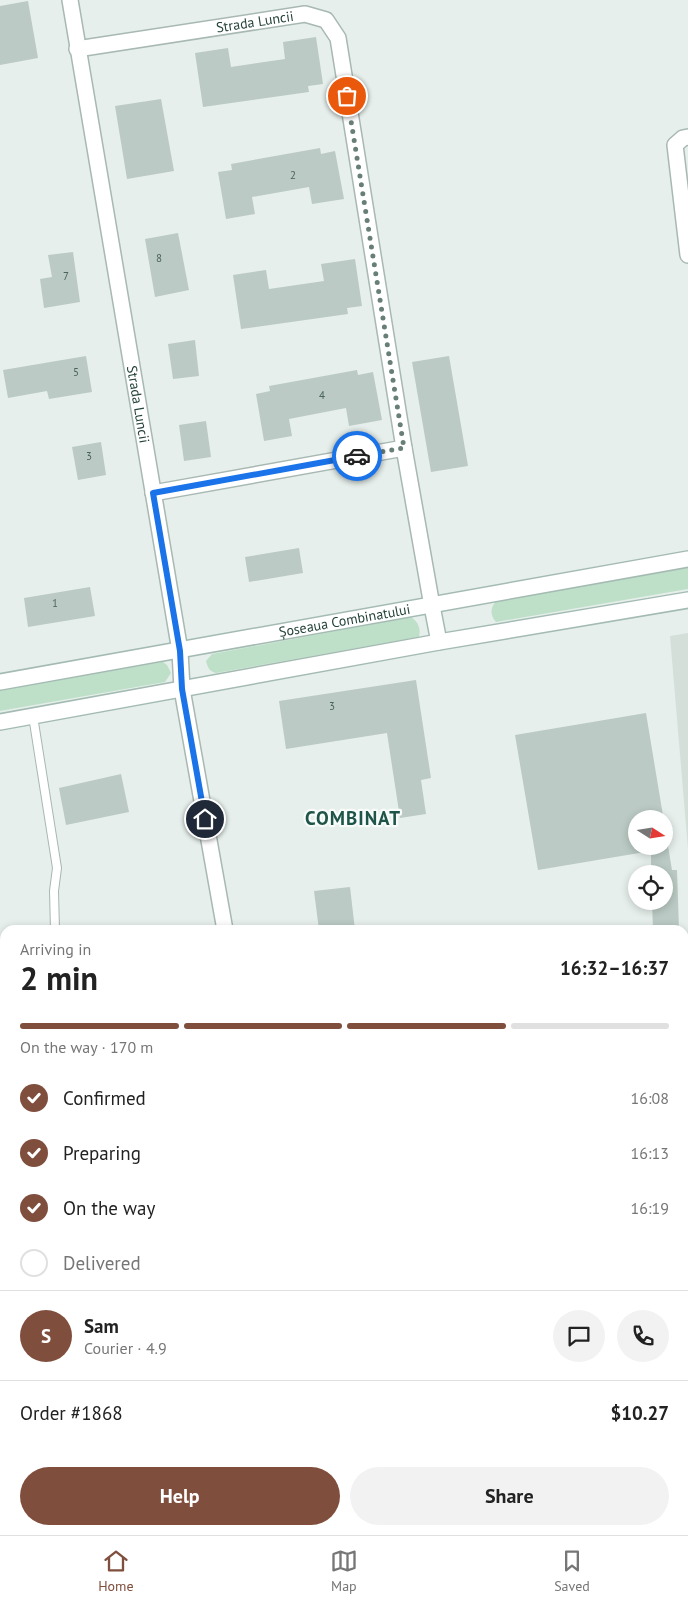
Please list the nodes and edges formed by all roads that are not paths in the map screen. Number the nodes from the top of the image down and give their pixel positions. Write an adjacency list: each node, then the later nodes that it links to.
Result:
1 (70, 0): 2 (street, Strada Luncii)
2 (77, 49): 5 (street, Strada Luncii); 6 (street, Strada Luncii)
3 (688, 137): 4 (street)
4 (688, 255)
5 (404, 448): 6 (street); 9 (street, Strada Luncii)
6 (153, 493): 11 (street, Strada Luncii)
7 (688, 559): 9 (street, Șoseaua Combinatului)
8 (688, 600): 10 (street)
9 (432, 606): 10 (street, Strada Luncii); 11 (street, Șoseaua Combinatului)
10 (439, 642): 13 (street)
11 (180, 651): 12 (street, Șoseaua Combinatului); 13 (street, Strada Luncii)
12 (0, 682)
13 (182, 689): 14 (street); 17 (street, Strada Luncii)
14 (33, 716): 15 (street); 16 (lane)
15 (0, 722)
16 (55, 925)
17 (224, 925)
18 (0, 1229): 19 (street)
19 (0, 1268)

